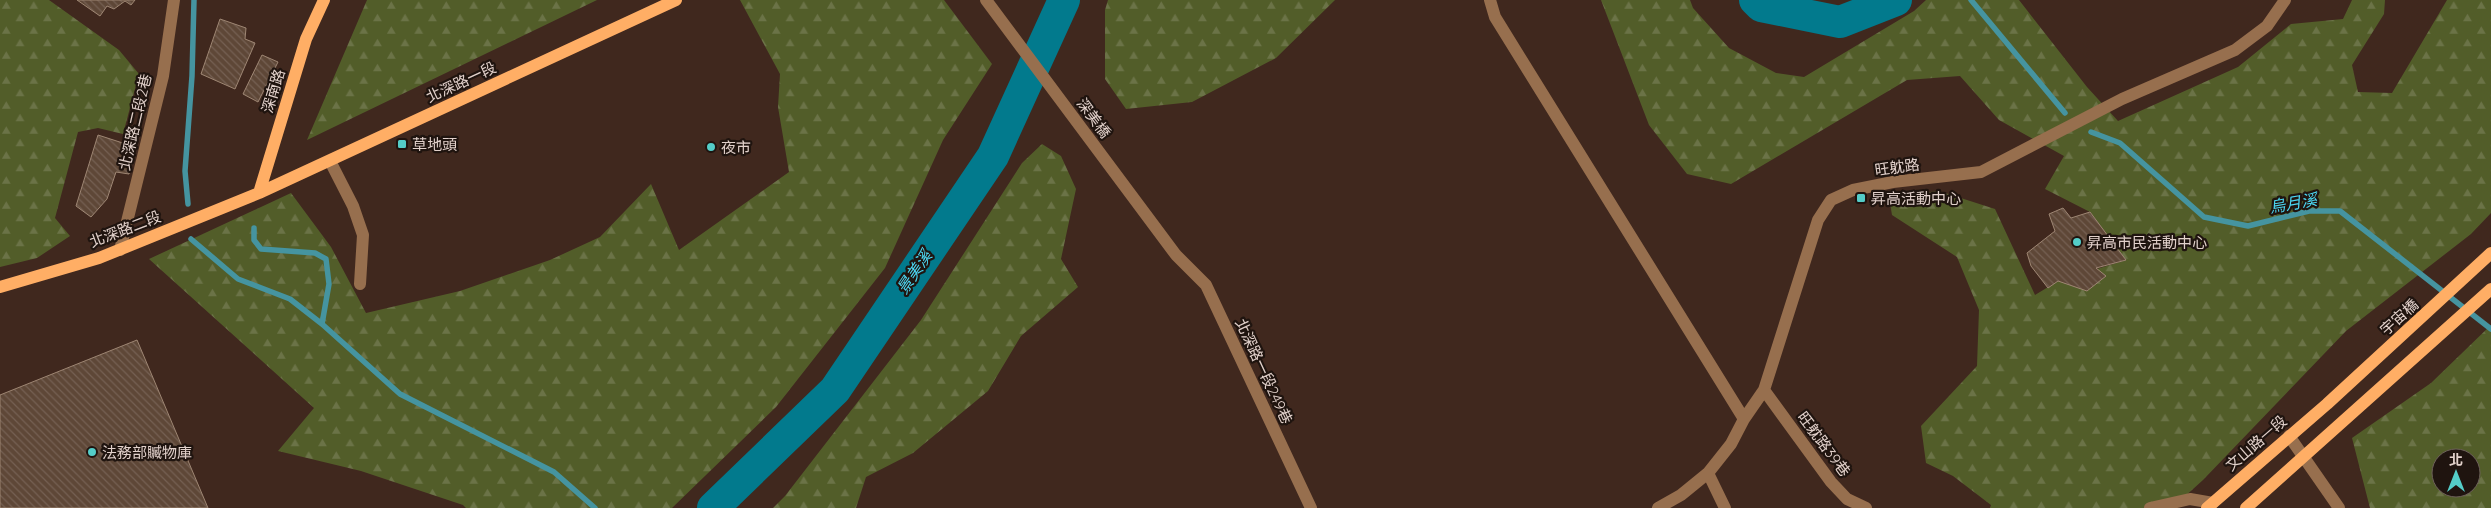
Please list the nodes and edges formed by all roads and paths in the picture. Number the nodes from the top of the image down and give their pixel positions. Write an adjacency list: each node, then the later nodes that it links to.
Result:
1 (174, 0): 9 (street, 北深路二段2巷)
2 (324, 0): 8 (main road, 深南路)
3 (676, 0): 7 (main road, 北深路一段)
4 (986, 0): 11 (street, 深美橋)
5 (1490, 0): 17 (street)
6 (2285, 0): 15 (street, 旺躭路)
7 (330, 161): 8 (main road, 北深路一段); 12 (street)
8 (259, 193): 9 (main road, 北深路二段)
9 (120, 250): 13 (main road, 北深路二段)
10 (2491, 253): 16 (main road, 宇宙橋)
11 (1176, 255): 22 (street, 北深路一段249巷)
12 (360, 284)
13 (0, 287)
14 (2491, 289): 19 (main road)
15 (1764, 390): 17 (street, 旺躭路); 25 (street, 旺躭路39巷)
16 (2327, 404): 18 (main road, 文山路一段)
17 (1744, 419): 20 (street, 旺躭路)
18 (2289, 436): 19 (street); 21 (main road, 文山路一段)
19 (2303, 457): 27 (main road); 28 (street)
20 (1708, 472): 23 (street, 旺躭路); 24 (street)
21 (2210, 505): 26 (street)
22 (1311, 508)
23 (1658, 508)
24 (1725, 508)
25 (1866, 508)
26 (2150, 508)
27 (2246, 508)
28 (2339, 508)

